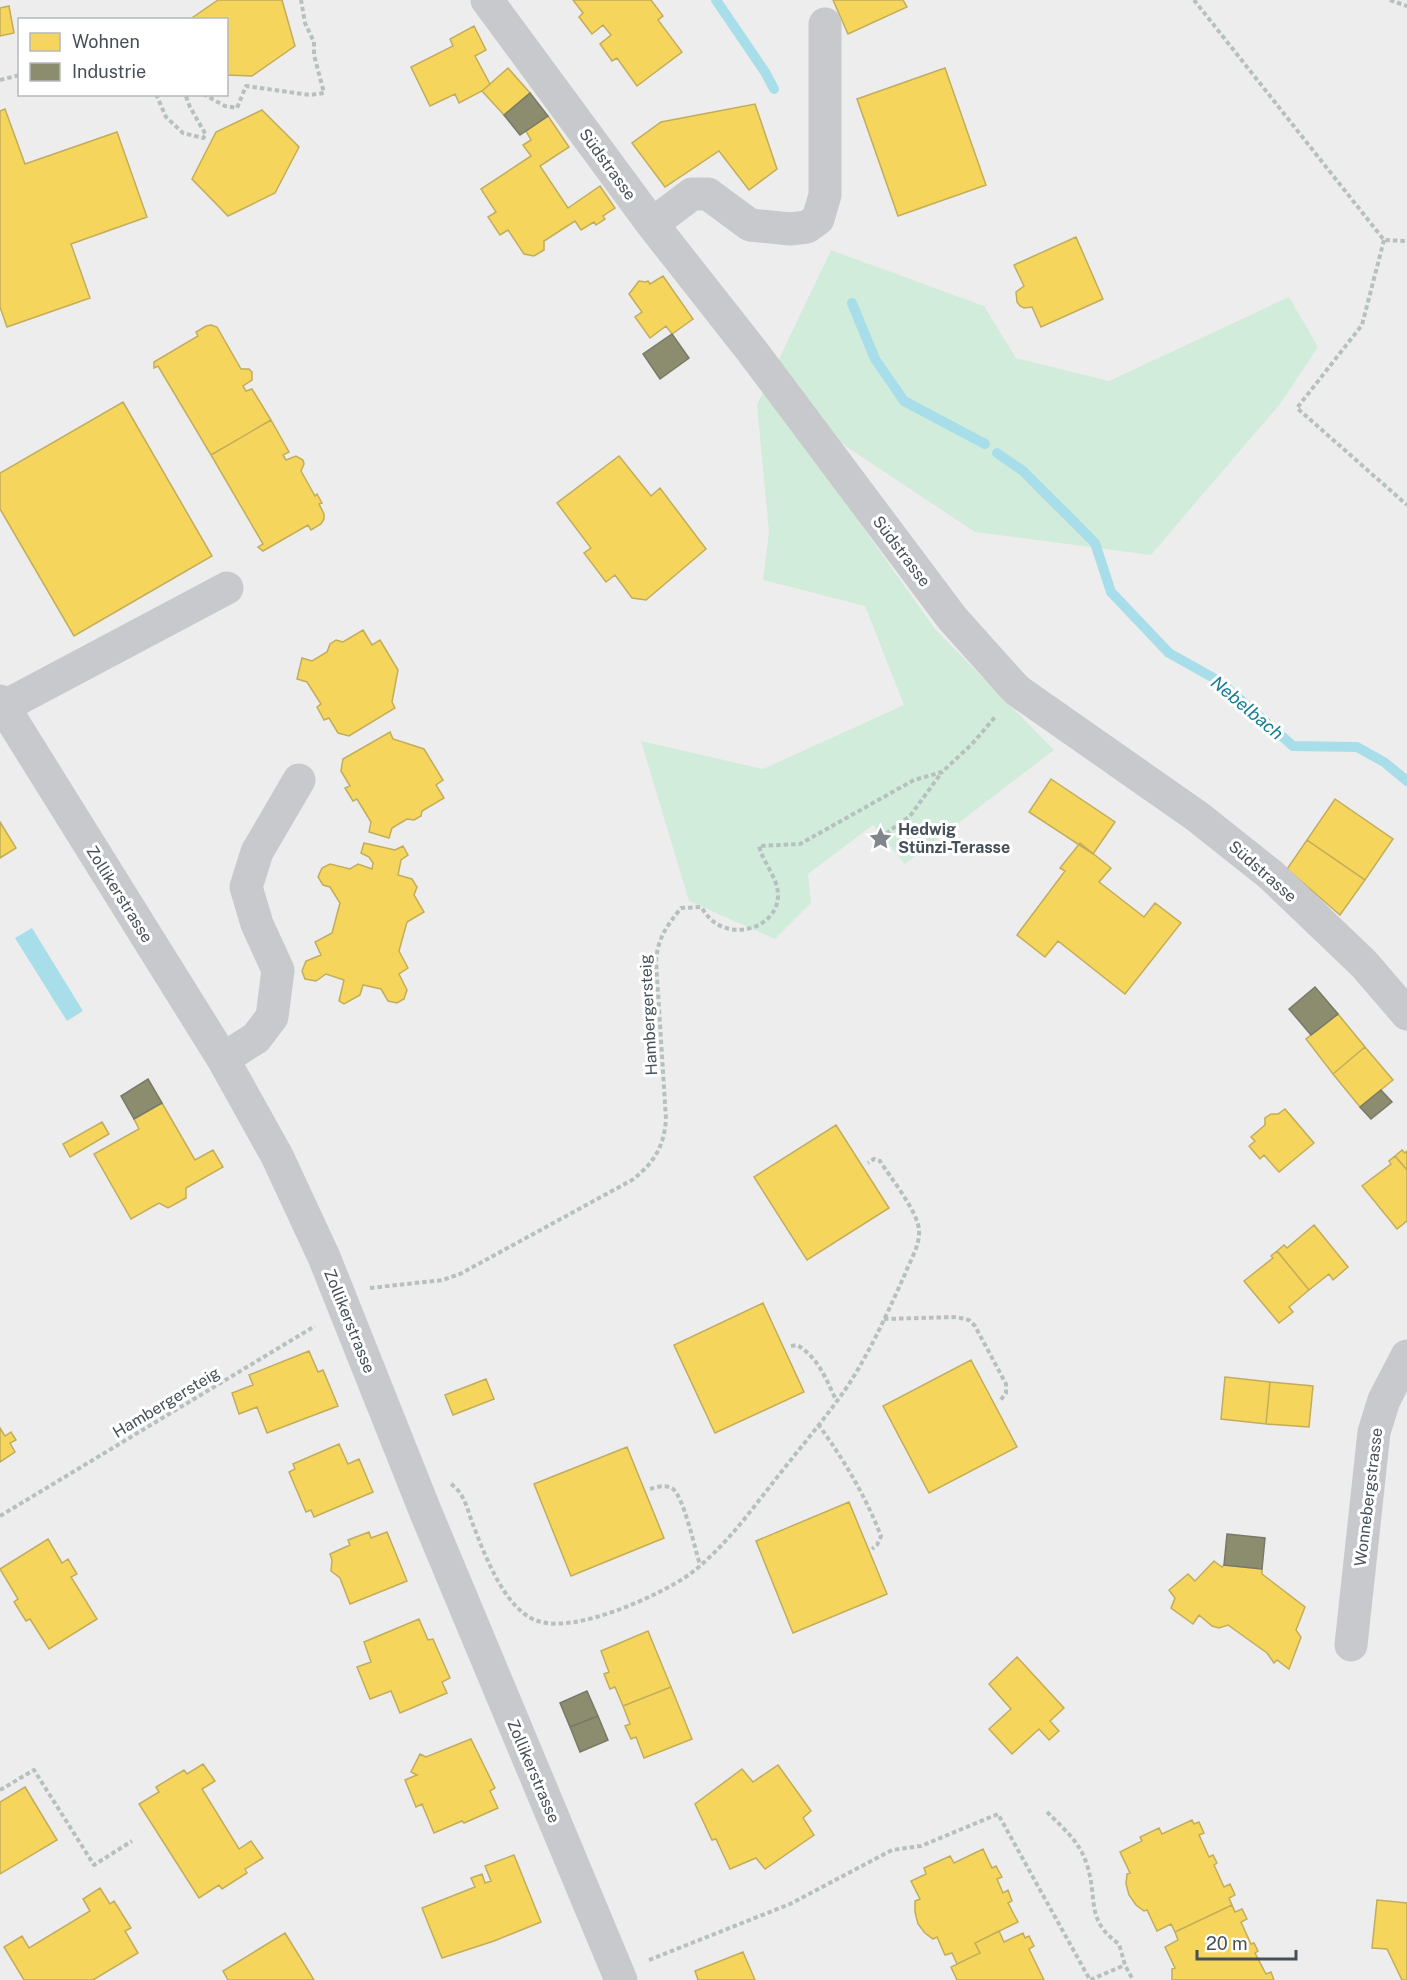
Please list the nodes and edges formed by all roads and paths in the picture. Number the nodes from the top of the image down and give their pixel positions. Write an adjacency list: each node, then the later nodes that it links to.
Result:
1 (301, 0): 11 (path)
2 (487, 0): 12 (street, Südstrasse)
3 (1194, 0): 13 (path)
4 (1390, 0): 5 (path)
5 (1407, 6)
6 (825, 24): 12 (street)
7 (18, 76): 8 (path)
8 (0, 80)
9 (157, 96): 10 (path)
10 (186, 96)
11 (207, 96)
12 (652, 224): 17 (street, Südstrasse)
13 (1384, 240): 14 (path); 15 (path)
14 (1407, 241)
15 (1407, 505)
16 (227, 588): 18 (street)
17 (1018, 691): 19 (path, Hambergersteig); 22 (street, Südstrasse)
18 (2, 704): 23 (street, Zollikerstrasse)
19 (942, 772): 21 (path); 25 (path, Hambergersteig)
20 (299, 780): 23 (street)
21 (880, 838)
22 (1407, 1014)
23 (223, 1059): 25 (street, Zollikerstrasse)
24 (868, 1163): 26 (path)
25 (343, 1302): 34 (path, Hambergersteig); 42 (street, Zollikerstrasse)
26 (884, 1319): 29 (path); 30 (path)
27 (791, 1346): 29 (path)
28 (1407, 1356): 37 (street, Wonnebergstrasse)
29 (836, 1401): 31 (path)
30 (999, 1402)
31 (818, 1424): 35 (path); 36 (path)
32 (444, 1478): 36 (path)
33 (650, 1489): 36 (path)
34 (0, 1516)
35 (872, 1549)
36 (700, 1565)
37 (1352, 1645)
38 (0, 1790): 40 (path)
39 (1047, 1812): 41 (path)
40 (132, 1841)
41 (1125, 1965): 42 (path); 43 (path)
42 (631, 1972)
43 (1133, 1980)

